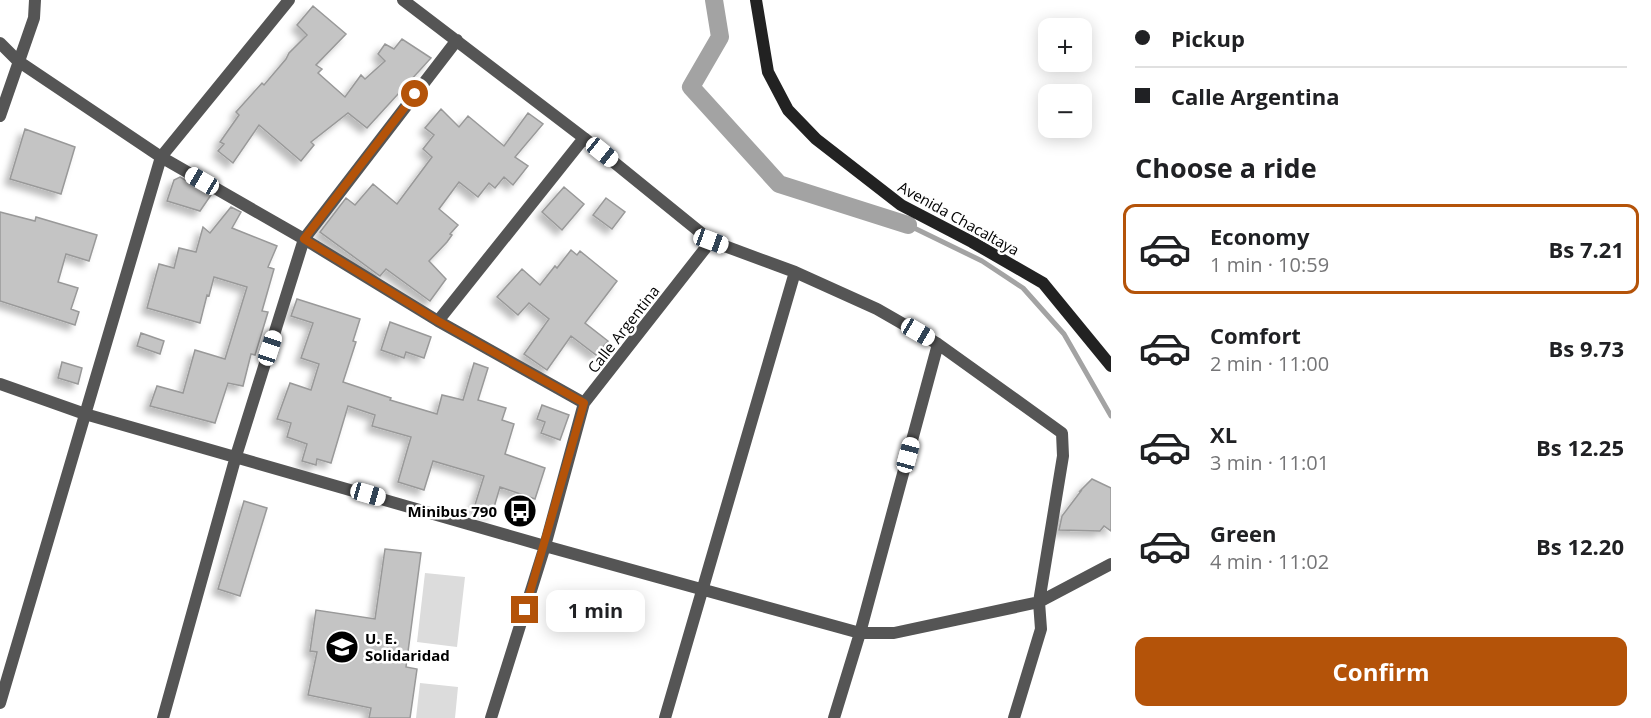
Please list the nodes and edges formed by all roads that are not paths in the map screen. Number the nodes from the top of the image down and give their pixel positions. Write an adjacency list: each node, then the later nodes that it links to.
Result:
1 (35, 0): 7 (street)
2 (289, 0): 10 (street)
3 (404, 0): 5 (street)
4 (756, 0): 16 (street, Avenida Chacaltaya)
5 (457, 40): 9 (street); 11 (street)
6 (0, 43): 7 (street)
7 (18, 61): 8 (street); 10 (street)
8 (0, 116)
9 (584, 138): 12 (street); 14 (street)
10 (161, 157): 11 (street); 19 (street)
11 (304, 239): 14 (street); 20 (street)
12 (711, 241): 13 (street); 18 (street, Calle Argentina)
13 (795, 272): 15 (street); 23 (street)
14 (438, 321): 18 (street)
15 (938, 344): 24 (street); 25 (street)
16 (1111, 366)
17 (0, 384): 19 (street)
18 (584, 403): 21 (street, Calle Argentina)
19 (85, 414): 20 (street); 26 (street)
20 (236, 456): 21 (street); 27 (street)
21 (545, 546): 23 (street); 28 (street, Calle Argentina)
22 (1111, 564): 24 (street)
23 (702, 589): 25 (street); 29 (street)
24 (1040, 602): 25 (street); 31 (street)
25 (860, 633): 30 (street)
26 (0, 703)
27 (163, 718)
28 (491, 718)
29 (665, 718)
30 (834, 718)
31 (1014, 718)

